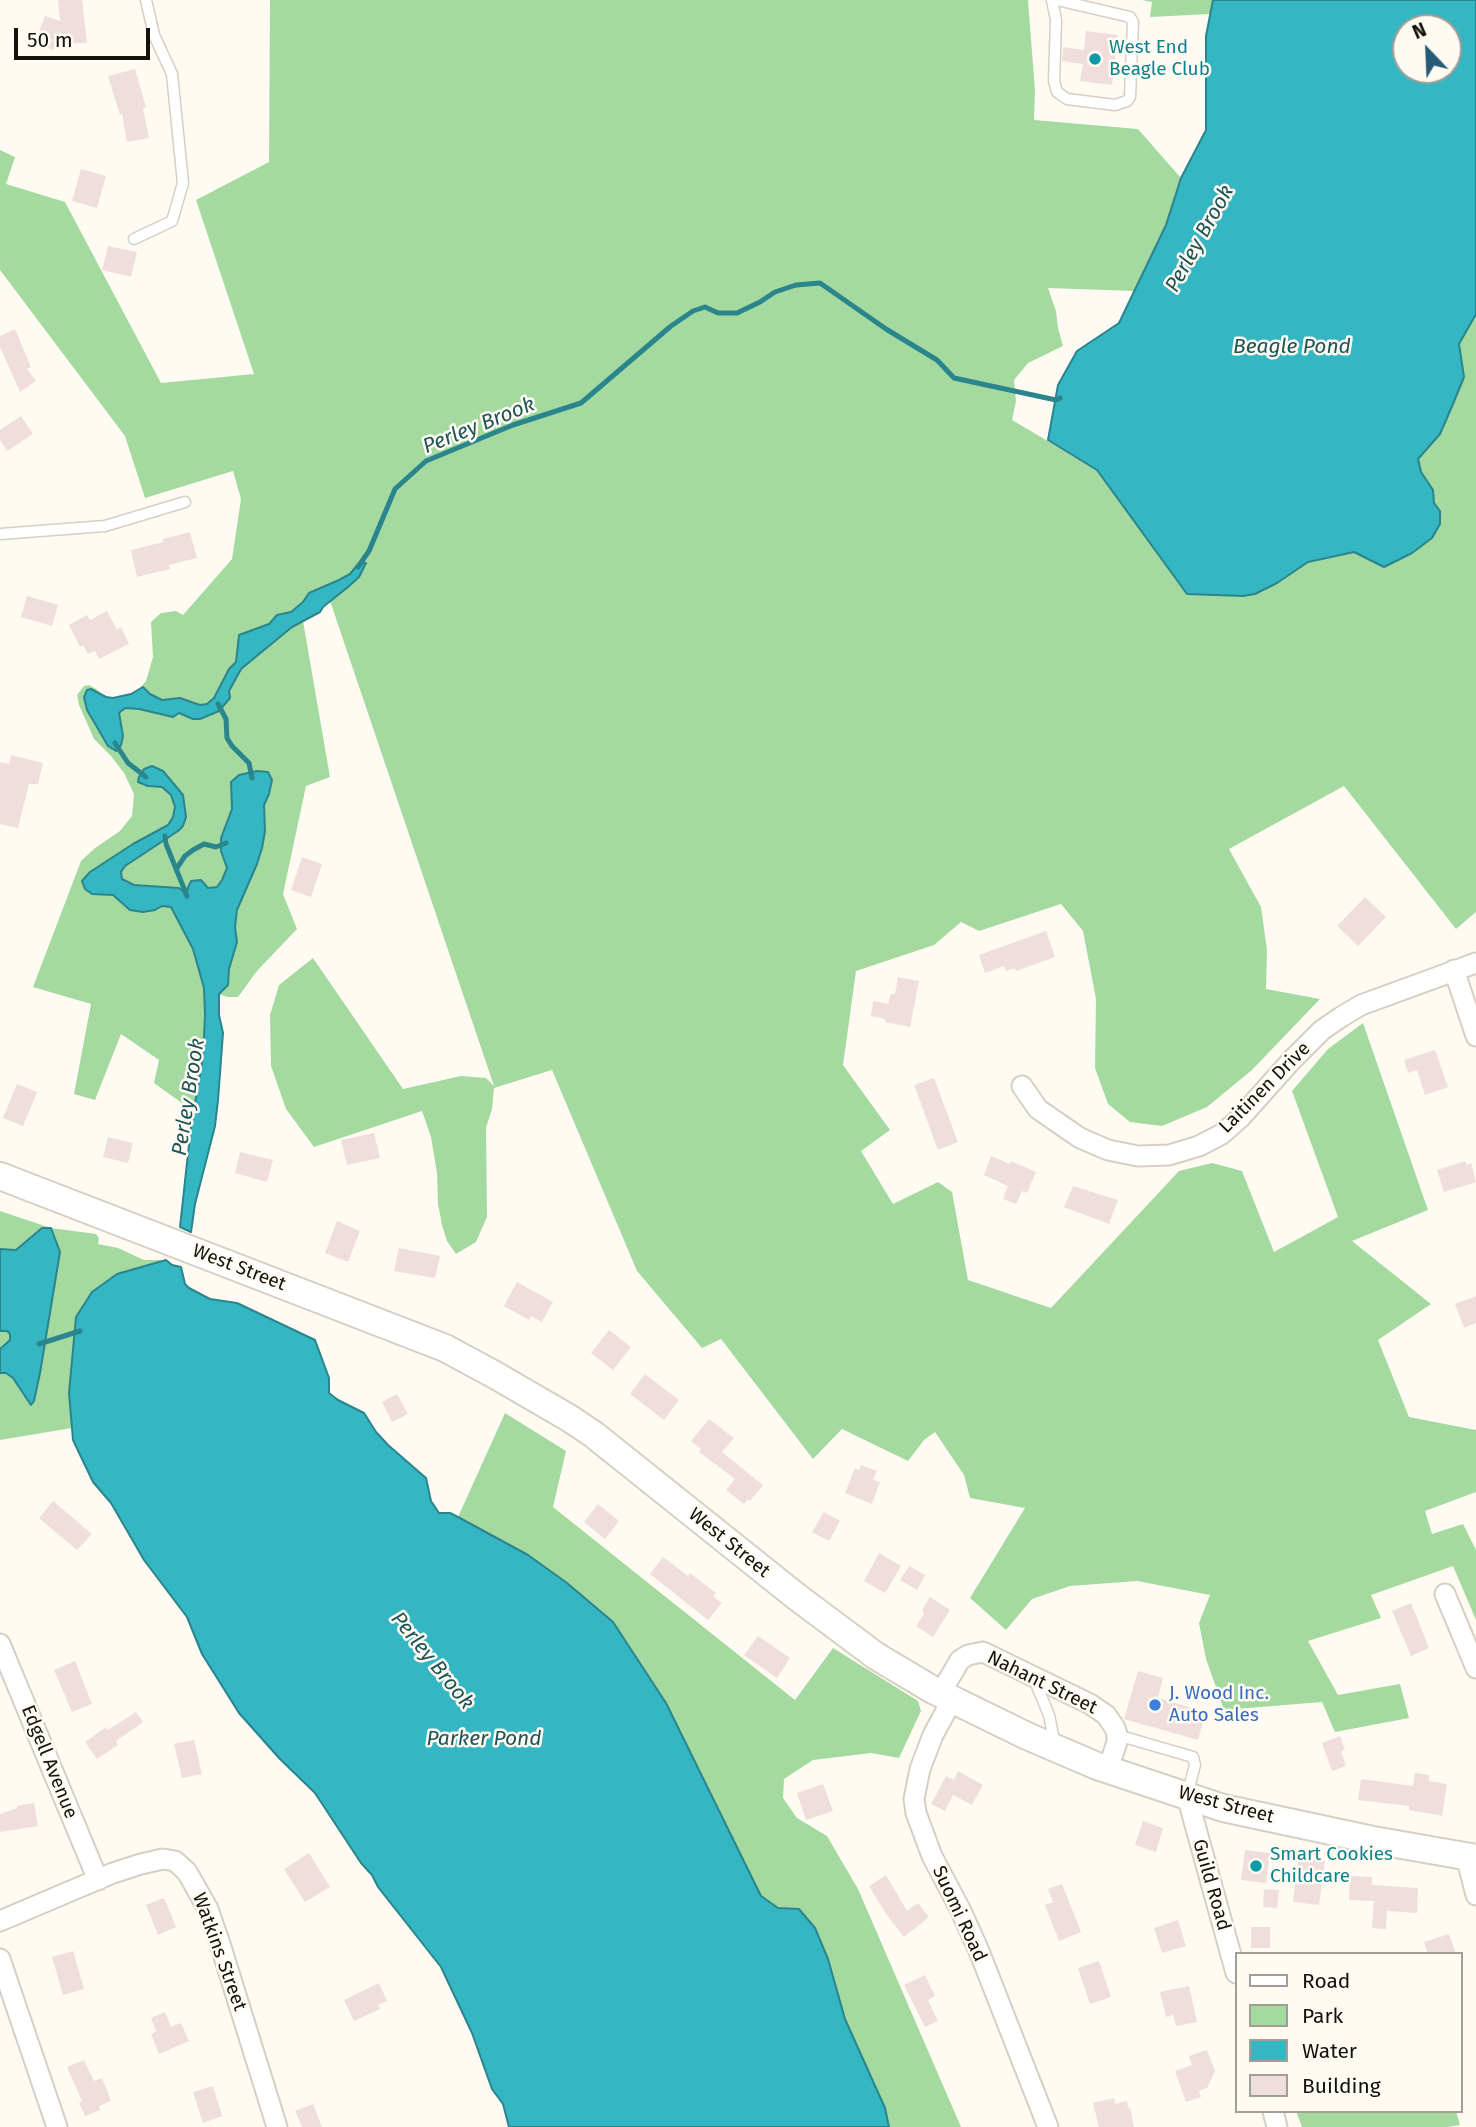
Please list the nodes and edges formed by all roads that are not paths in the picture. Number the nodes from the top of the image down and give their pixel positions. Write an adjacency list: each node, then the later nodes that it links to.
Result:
1 (146, 0): 3 (lane)
2 (1055, 0): 2 (lane)
3 (134, 239)
4 (185, 502): 5 (lane)
5 (0, 534)
6 (1476, 963): 7 (street, Laitinen Drive)
7 (1454, 970): 8 (street); 9 (street, Laitinen Drive)
8 (1476, 1036)
9 (1021, 1086)
10 (0, 1175): 15 (main road, West Street)
11 (1445, 1594): 13 (street)
12 (0, 1644): 21 (street, Edgell Avenue)
13 (1476, 1668)
14 (1034, 1678): 15 (street, Nahant Street); 16 (street, Nahant Street); 17 (lane)
15 (946, 1697): 17 (main road, West Street); 28 (street, Suomi Road)
16 (1117, 1735): 18 (street); 19 (lane)
17 (1056, 1749): 18 (main road, West Street)
18 (1108, 1769): 19 (main road, West Street)
19 (1187, 1796): 20 (main road, West Street); 25 (street, Guild Road)
20 (1471, 1857): 22 (street)
21 (98, 1880): 23 (street, Watkins Street); 27 (street, Watkins Street)
22 (1476, 1895)
23 (0, 1921)
24 (0, 1959): 26 (street)
25 (1234, 1966)
26 (57, 2127)
27 (277, 2127)
28 (1048, 2127)

